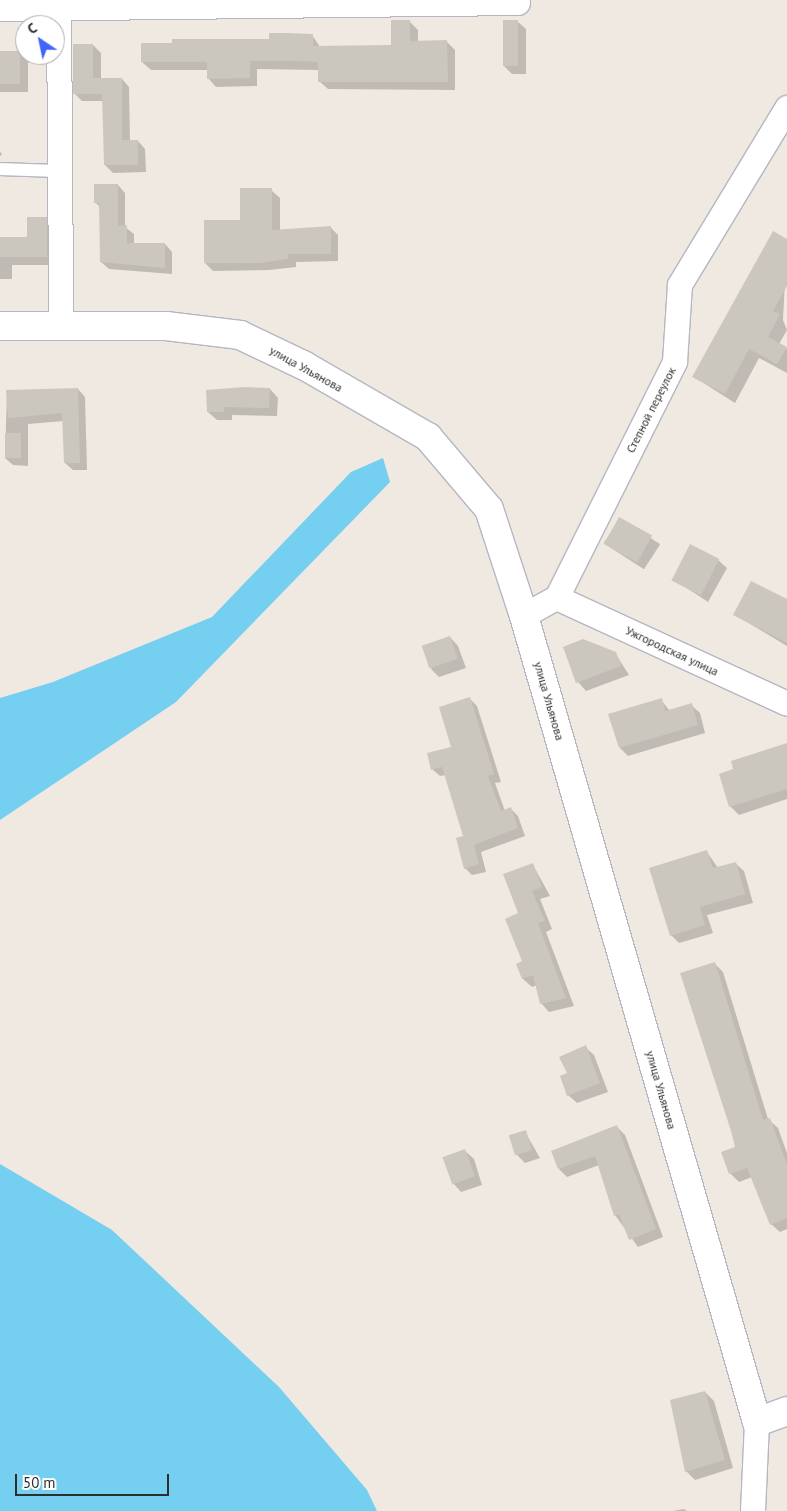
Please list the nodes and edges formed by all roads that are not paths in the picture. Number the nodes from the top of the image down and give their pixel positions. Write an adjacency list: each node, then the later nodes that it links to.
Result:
1 (518, 3): 2 (street)
2 (59, 8): 3 (street); 6 (street)
3 (0, 9)
4 (787, 108): 9 (street, Степной переулок)
5 (0, 169): 6 (lane)
6 (59, 171): 7 (street)
7 (61, 324): 8 (street, улица Ульянова); 10 (street, улица Ульянова)
8 (0, 326)
9 (557, 598): 10 (street); 11 (street, Ужгородская улица)
10 (524, 616): 13 (street, улица Ульянова)
11 (787, 704)
12 (787, 1411): 13 (street)
13 (757, 1422): 14 (street, улица Ульянова)
14 (753, 1511)

